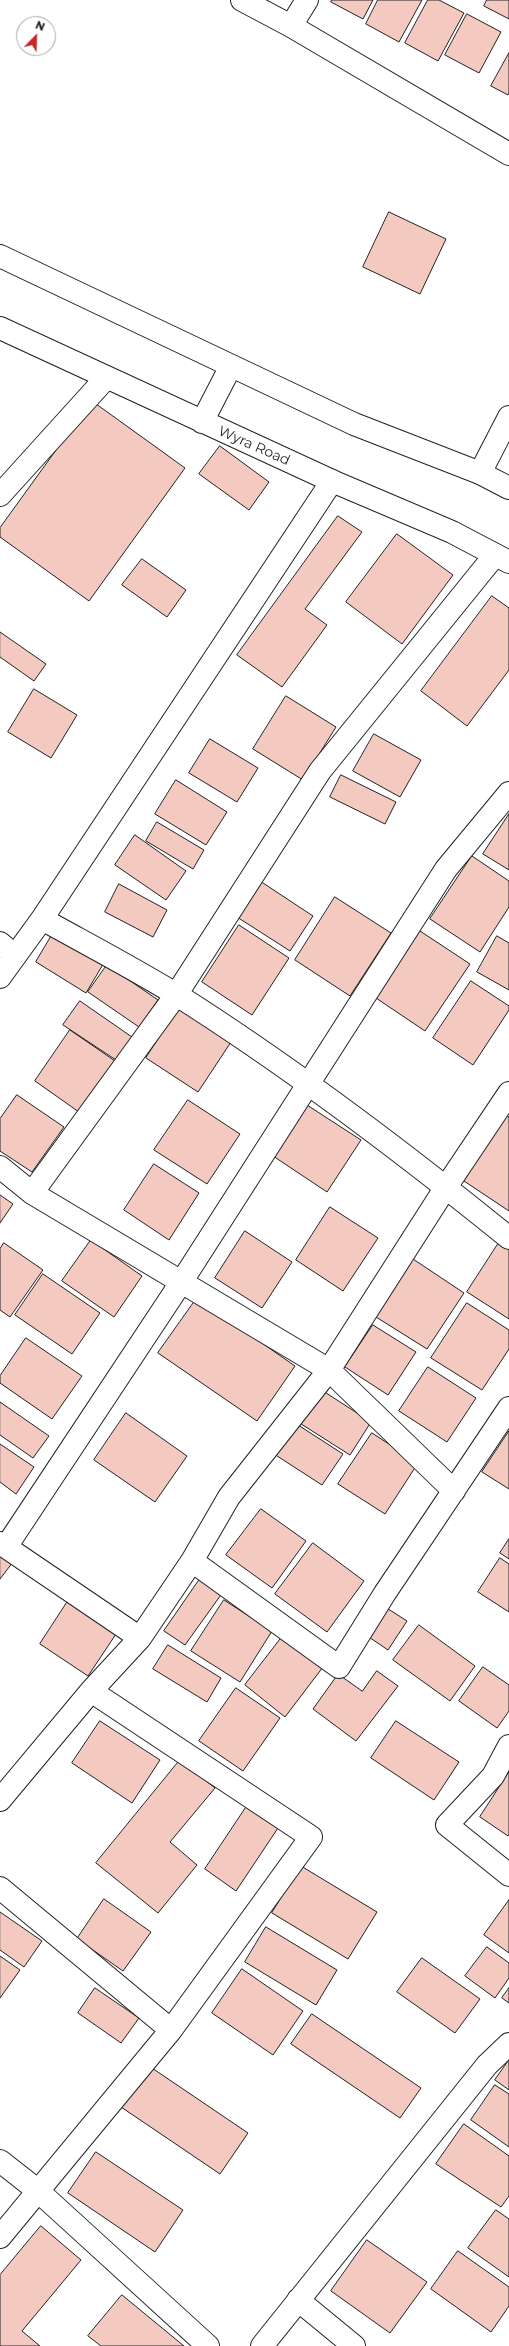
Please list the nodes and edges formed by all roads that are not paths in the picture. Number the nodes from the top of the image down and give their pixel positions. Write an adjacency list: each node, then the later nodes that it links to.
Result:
1 (242, 0): 3 (street)
2 (307, 0): 3 (street)
3 (291, 26): 4 (street)
4 (509, 154)
5 (0, 256): 7 (street)
6 (0, 328): 8 (street, Wyra Road)
7 (232, 366): 10 (street); 11 (street)
8 (106, 378): 10 (street, Wyra Road); 14 (street)
9 (509, 417): 11 (street)
10 (202, 422): 12 (street, Wyra Road)
11 (480, 472): 13 (street)
12 (332, 481): 15 (street, Wyra Road); 17 (street)
13 (509, 488)
14 (0, 495)
15 (502, 559): 20 (street)
16 (509, 793): 21 (street)
17 (42, 919): 18 (street); 20 (street)
18 (7, 949): 19 (street)
19 (0, 977)
20 (176, 995): 21 (street); 25 (street)
21 (306, 1084): 24 (street); 27 (street)
22 (509, 1093): 24 (street)
23 (0, 1167): 25 (street)
24 (446, 1187): 26 (street); 28 (street)
25 (32, 1193): 27 (street)
26 (509, 1238)
27 (182, 1281): 28 (street); 31 (street)
28 (330, 1370): 30 (street); 32 (street)
29 (509, 1408): 30 (street)
30 (454, 1491): 32 (street)
31 (3, 1545): 33 (street)
32 (192, 1562): 33 (street)
33 (140, 1638): 34 (street)
34 (91, 1691): 36 (street); 39 (street)
35 (509, 1746): 37 (street)
36 (0, 1800)
37 (509, 1875)
38 (0, 1888): 39 (street)
39 (171, 2030): 42 (street)
40 (509, 2044): 44 (street)
41 (0, 2161): 42 (street)
42 (38, 2190): 43 (street); 45 (street)
43 (0, 2237)
44 (298, 2300): 46 (street); 47 (street)
45 (208, 2346)
46 (262, 2346)
47 (354, 2346)

